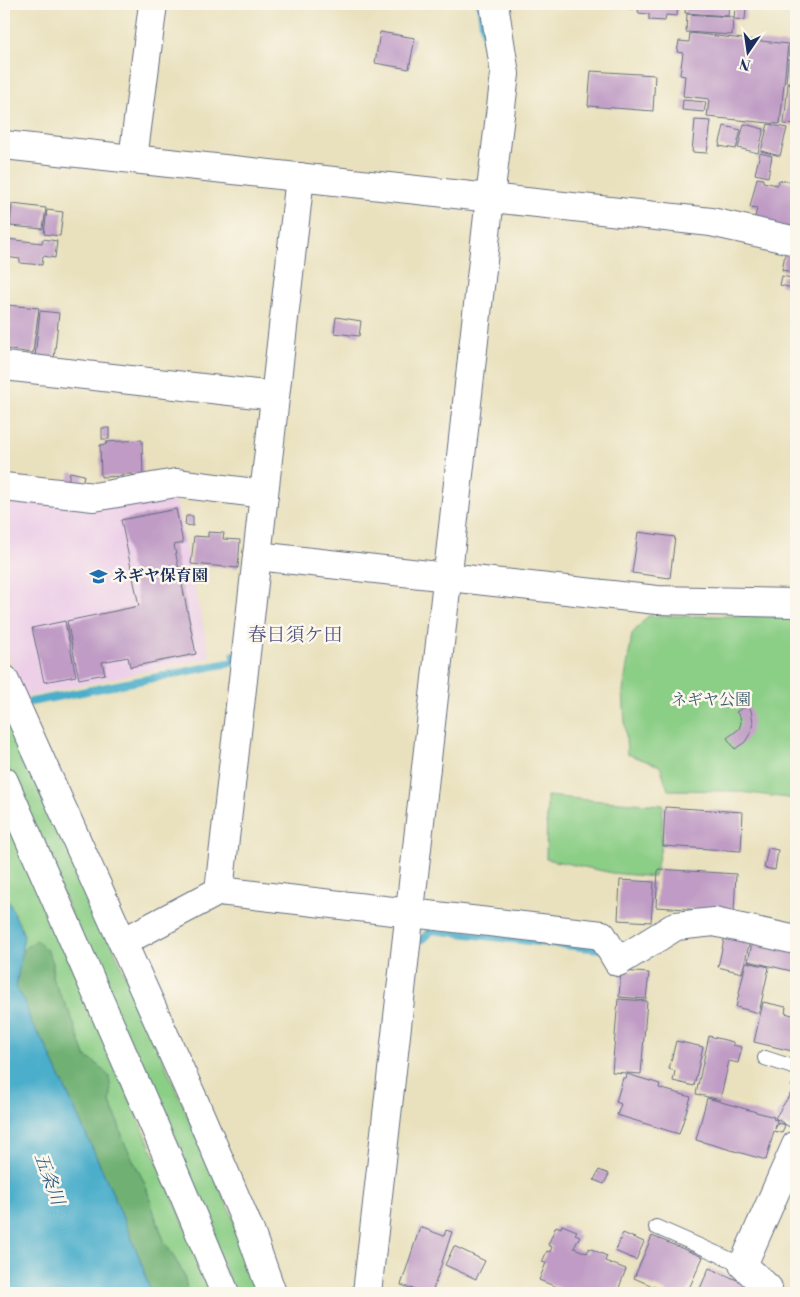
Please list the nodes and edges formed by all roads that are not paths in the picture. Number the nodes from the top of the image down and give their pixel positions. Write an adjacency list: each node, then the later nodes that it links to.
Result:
1 (153, 4): 4 (street)
2 (494, 4): 6 (street)
3 (4, 145): 4 (street)
4 (133, 159): 5 (street)
5 (300, 177): 6 (street); 9 (street)
6 (490, 198): 7 (street); 13 (street)
7 (796, 241)
8 (4, 366): 9 (street)
9 (275, 396): 11 (street)
10 (4, 487): 11 (street)
11 (264, 494): 12 (street)
12 (257, 556): 13 (street); 17 (street)
13 (448, 577): 14 (street); 18 (street)
14 (796, 603)
15 (4, 679): 20 (street)
16 (4, 781): 26 (street)
17 (219, 891): 18 (street); 20 (street)
18 (410, 913): 19 (street); 28 (street)
19 (796, 940)
20 (123, 942): 27 (street)
21 (764, 1058): 22 (lane)
22 (796, 1068)
23 (796, 1145): 25 (street)
24 (656, 1227): 25 (lane)
25 (743, 1265): 29 (street)
26 (225, 1293)
27 (272, 1293)
28 (367, 1293)
29 (766, 1293)

